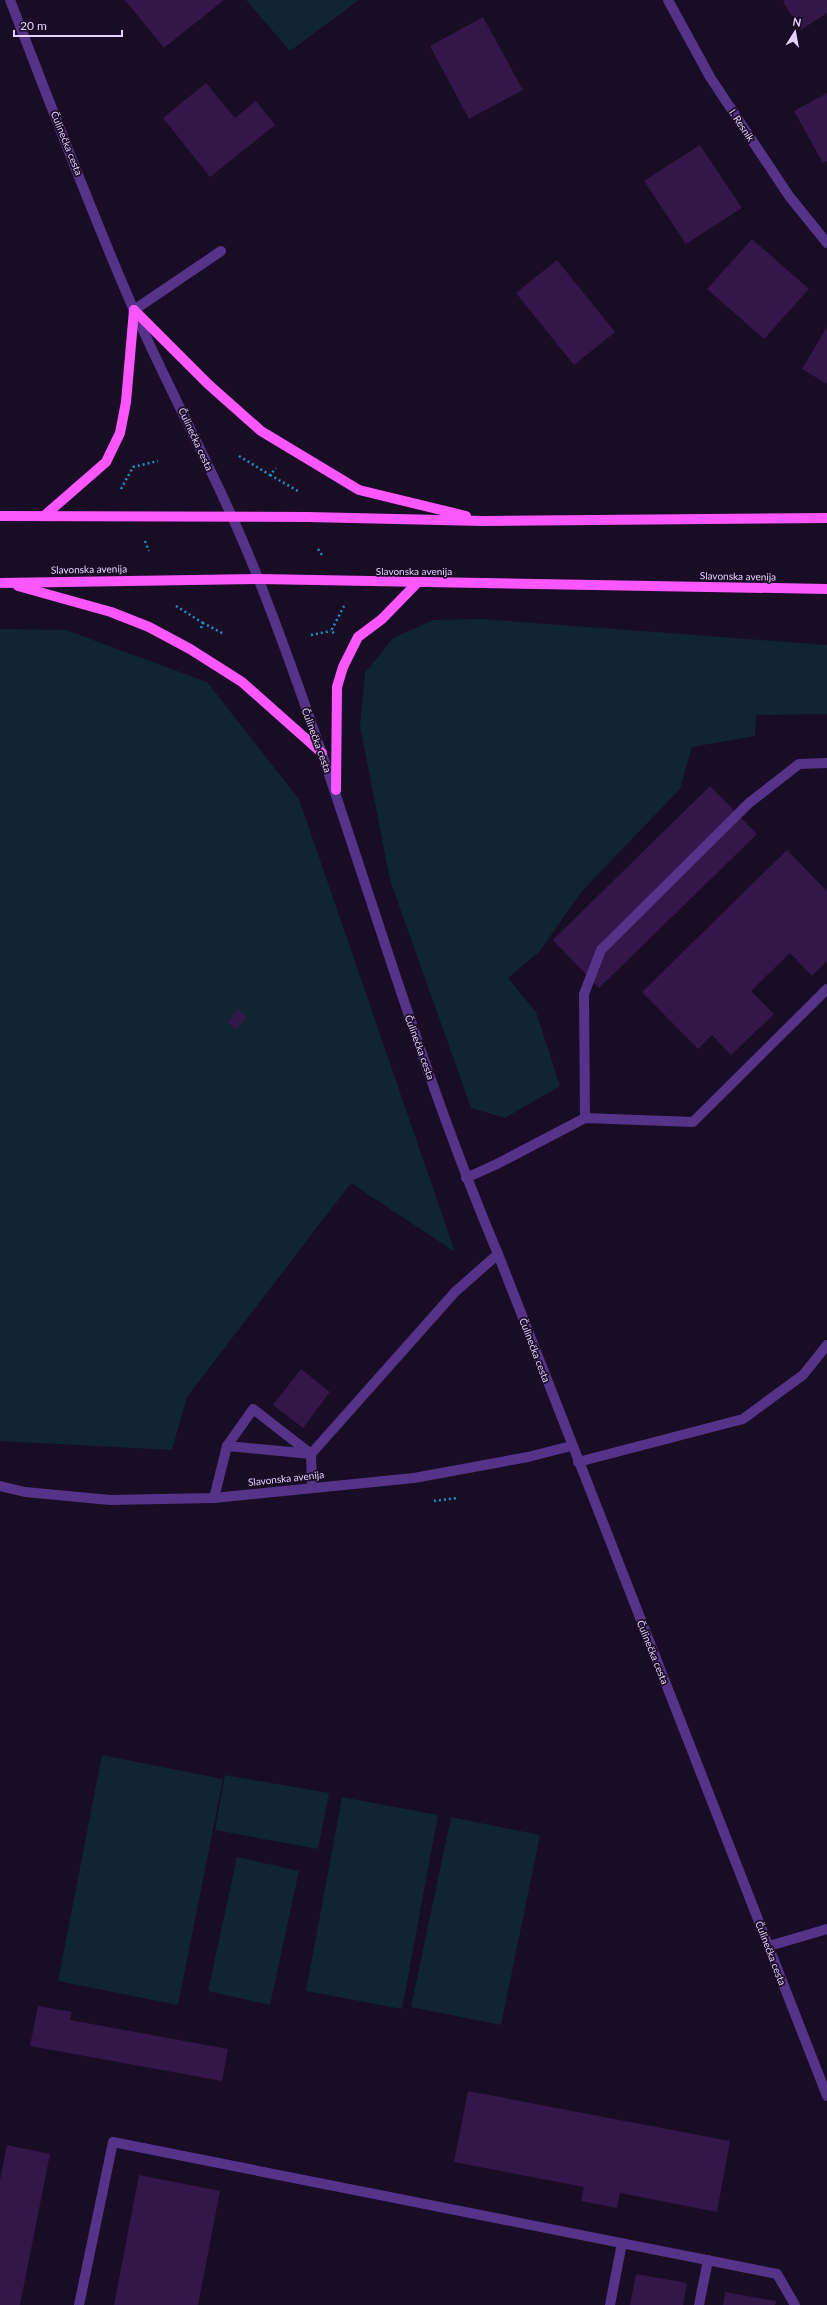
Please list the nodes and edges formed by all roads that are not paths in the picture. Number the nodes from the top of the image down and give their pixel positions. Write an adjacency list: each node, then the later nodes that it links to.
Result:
1 (10, 0): 5 (street, Čulinečka cesta)
2 (668, 0): 3 (street, I. Resnik)
3 (827, 243)
4 (221, 251): 5 (street)
5 (134, 310): 7 (main road); 8 (street, Čulinečka cesta); 10 (main road)
6 (0, 516): 7 (main road)
7 (44, 516): 8 (main road)
8 (233, 518): 10 (main road); 11 (street, Čulinečka cesta)
9 (827, 518): 10 (main road)
10 (484, 521)
11 (259, 579): 12 (main road, Slavonska avenija); 13 (main road, Slavonska avenija); 15 (street, Čulinečka cesta)
12 (418, 582): 14 (main road, Slavonska avenija); 17 (main road)
13 (3, 583): 15 (main road)
14 (827, 589)
15 (322, 753): 17 (street, Čulinečka cesta)
16 (827, 763): 19 (street)
17 (336, 790): 20 (street, Čulinečka cesta)
18 (827, 989): 19 (street)
19 (585, 1118): 20 (street)
20 (466, 1178): 21 (street, Čulinečka cesta)
21 (498, 1254): 24 (street, Čulinečka cesta); 25 (street)
22 (827, 1345): 26 (street)
23 (227, 1446): 25 (street); 25 (street); 29 (street)
24 (572, 1446): 26 (street, Čulinečka cesta); 28 (street, Slavonska avenija)
25 (311, 1454): 28 (street)
26 (578, 1462): 31 (street, Čulinečka cesta)
27 (0, 1486): 29 (street, Slavonska avenija)
28 (312, 1487): 29 (street, Slavonska avenija)
29 (214, 1498)
30 (827, 1929): 31 (street)
31 (769, 1946): 32 (street, Čulinečka cesta)
32 (826, 2093)
33 (622, 2243): 34 (street); 35 (street); 36 (street)
34 (708, 2260): 37 (street); 38 (street)
35 (79, 2305)
36 (610, 2305)
37 (699, 2305)
38 (795, 2305)

